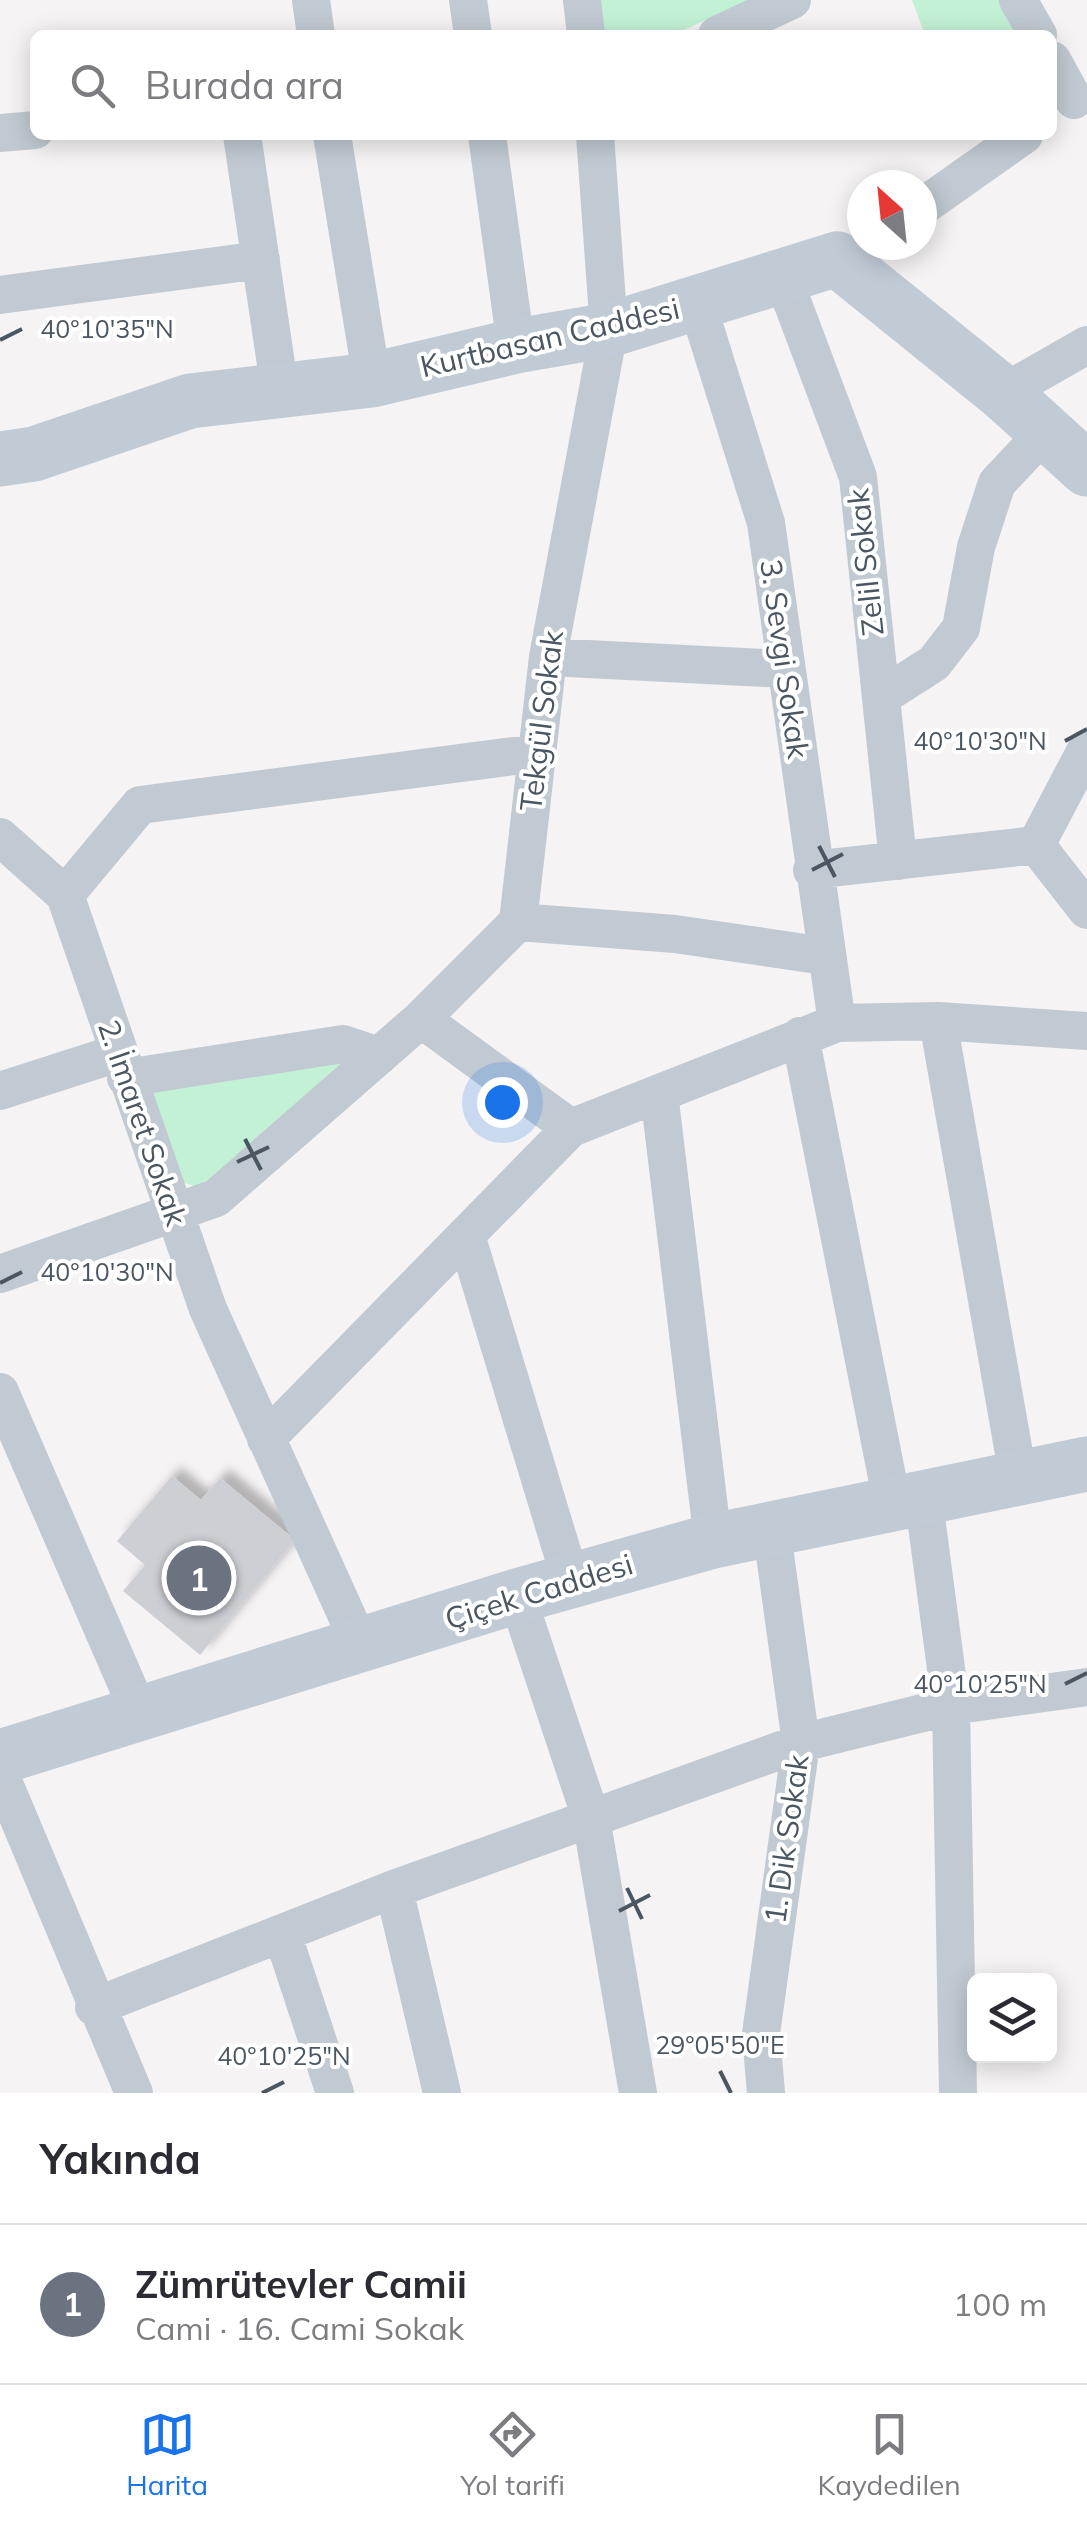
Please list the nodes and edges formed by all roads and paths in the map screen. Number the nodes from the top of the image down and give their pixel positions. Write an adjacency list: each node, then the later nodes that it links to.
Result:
1 (311, 0): 6 (street)
2 (468, 0): 7 (street)
3 (582, 0): 8 (street)
4 (792, 0): 9 (street)
5 (1018, 0): 10 (street)
6 (315, 30)
7 (471, 30)
8 (585, 30)
9 (728, 30)
10 (1035, 30)
11 (1057, 71): 12 (street)
12 (1071, 102)
13 (30, 130): 14 (street)
14 (0, 133)
15 (243, 140): 22 (street)
16 (333, 140): 30 (street)
17 (488, 140): 29 (street)
18 (596, 140): 27 (street, Tekgül Sokak)
19 (1017, 140): 20 (street)
20 (937, 196)
21 (847, 252): 24 (main road, Kurtbasan Caddesi)
22 (260, 260): 25 (street); 31 (street)
23 (860, 260): 32 (main road, Kurtbasan Caddesi)
24 (782, 275): 26 (main road, Kurtbasan Caddesi); 38 (street, Zelil Sokak)
25 (0, 294)
26 (697, 304): 27 (main road, Kurtbasan Caddesi); 37 (street, 3. Sevgi Sokak)
27 (609, 330): 29 (main road, Kurtbasan Caddesi); 36 (street, Tekgül Sokak)
28 (1087, 345): 32 (street)
29 (516, 346): 30 (main road, Kurtbasan Caddesi)
30 (372, 380): 31 (main road, Kurtbasan Caddesi)
31 (280, 391): 34 (main road, Kurtbasan Caddesi)
32 (1003, 394): 33 (main road, Kurtbasan Caddesi)
33 (1045, 432): 35 (main road, Kurtbasan Caddesi); 38 (street)
34 (0, 459)
35 (1087, 470)
36 (548, 657): 37 (street); 40 (street, Tekgül Sokak)
37 (786, 669): 44 (street, 3. Sevgi Sokak)
38 (880, 698): 43 (street, Zelil Sokak)
39 (1087, 748): 42 (street)
40 (537, 753): 45 (street); 47 (street, Tekgül Sokak)
41 (0, 837): 45 (street)
42 (1036, 844): 43 (street); 46 (street)
43 (898, 861): 44 (street)
44 (812, 870): 48 (street, 3. Sevgi Sokak)
45 (66, 895): 55 (street, 2. İmaret Sokak)
46 (1087, 910)
47 (518, 922): 48 (street); 49 (street)
48 (825, 956): 51 (street, 3. Sevgi Sokak)
49 (421, 1018): 54 (street); 58 (street)
50 (938, 1021): 51 (street); 52 (street); 65 (street)
51 (837, 1023): 53 (street)
52 (1087, 1031)
53 (800, 1036): 57 (street); 66 (street)
54 (379, 1056): 55 (street); 59 (street)
55 (122, 1065): 56 (street); 59 (street, 2. İmaret Sokak)
56 (0, 1092)
57 (659, 1093): 58 (street); 68 (street)
58 (571, 1128): 60 (street)
59 (172, 1216): 61 (street); 63 (street, 2. İmaret Sokak)
60 (466, 1235): 63 (street); 69 (street)
61 (0, 1274)
62 (1, 1396): 74 (street)
63 (266, 1438): 71 (street, 2. İmaret Sokak)
64 (1087, 1464): 65 (main road, Çiçek Caddesi)
65 (1018, 1476): 66 (main road, Çiçek Caddesi)
66 (908, 1499): 67 (main road, Çiçek Caddesi); 73 (street)
67 (771, 1526): 68 (main road, Çiçek Caddesi); 75 (street, 1. Dik Sokak)
68 (713, 1541): 69 (main road, Çiçek Caddesi)
69 (571, 1581): 70 (main road, Çiçek Caddesi)
70 (517, 1596): 71 (main road, Çiçek Caddesi); 78 (street)
71 (361, 1647): 74 (main road, Çiçek Caddesi)
72 (1087, 1688): 73 (street)
73 (951, 1706): 75 (street); 87 (street)
74 (141, 1716): 76 (main road, Çiçek Caddesi)
75 (801, 1743): 78 (street); 86 (street, 1. Dik Sokak)
76 (0, 1757)
77 (0, 1774): 81 (street)
78 (590, 1818): 79 (street); 85 (street)
79 (394, 1889): 80 (street); 84 (street)
80 (282, 1934): 81 (street); 83 (street)
81 (94, 2007): 82 (street)
82 (134, 2093)
83 (336, 2093)
84 (442, 2093)
85 (638, 2093)
86 (766, 2093)
87 (958, 2093)

